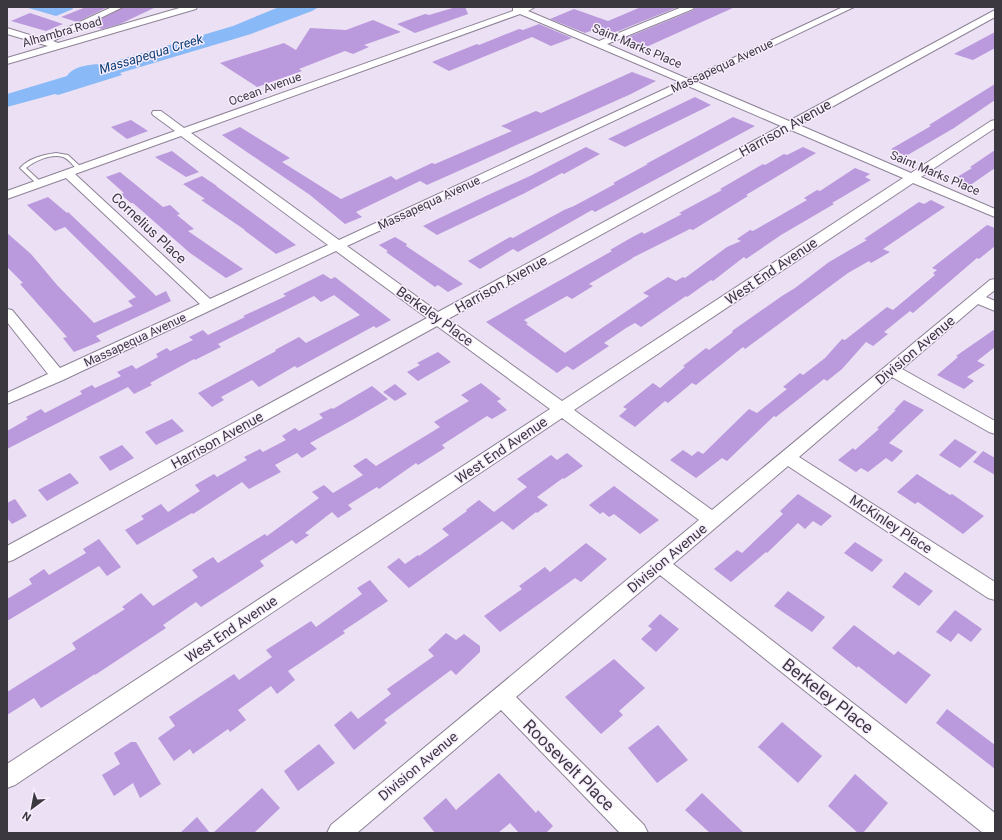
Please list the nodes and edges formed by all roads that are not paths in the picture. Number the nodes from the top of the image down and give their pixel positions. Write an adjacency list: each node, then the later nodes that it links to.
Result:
1 (119, 7): 7 (street)
2 (193, 7): 9 (street, Alhambra Road)
3 (531, 7): 6 (street, Ocean Avenue)
4 (690, 7): 12 (street)
5 (850, 7): 15 (street, Massapequa Avenue)
6 (516, 9): 12 (street, Saint Marks Place); 19 (street, Ocean Avenue)
7 (108, 12): 9 (street); 11 (street)
8 (995, 13): 18 (street, Harrison Avenue)
9 (144, 22): 13 (street, Alhambra Road)
10 (7, 31): 11 (street)
11 (45, 42): 13 (street); 14 (street)
12 (599, 44): 15 (street, Saint Marks Place)
13 (59, 46): 14 (street, Alhambra Road)
14 (7, 60)
15 (688, 82): 18 (street, Saint Marks Place); 26 (street, Massapequa Avenue)
16 (157, 113): 19 (street, Berkeley Place)
17 (995, 122): 22 (street, West End Avenue)
18 (790, 125): 22 (street, Saint Marks Place); 32 (street, Harrison Avenue)
19 (183, 132): 20 (street, Ocean Avenue); 26 (street, Berkeley Place)
20 (80, 169): 21 (street, Ocean Avenue); 23 (lane)
21 (66, 173): 23 (street, Ocean Avenue); 29 (street, Cornelius Place)
22 (912, 177): 25 (street, Saint Marks Place); 36 (street, West End Avenue)
23 (39, 183): 24 (street, Ocean Avenue)
24 (7, 195)
25 (995, 213)
26 (338, 245): 29 (street, Massapequa Avenue); 32 (street, Berkeley Place)
27 (995, 283): 28 (street, Division Avenue)
28 (977, 298): 30 (street); 33 (street, Division Avenue)
29 (209, 305): 34 (street, Massapequa Avenue)
30 (995, 307)
31 (7, 313): 34 (street)
32 (438, 319): 36 (street, Berkeley Place); 40 (street, Harrison Avenue)
33 (891, 370): 37 (street); 38 (street, Division Avenue)
34 (58, 376): 35 (street, Massapequa Avenue)
35 (7, 399)
36 (562, 410): 39 (street, Berkeley Place); 44 (street, West End Avenue)
37 (995, 428)
38 (787, 457): 39 (street, Division Avenue); 42 (street, McKinley Place)
39 (712, 520): 41 (street, Division Avenue)
40 (7, 555)
41 (660, 564): 43 (street, Division Avenue); 45 (street, Berkeley Place)
42 (995, 592)
43 (501, 696): 46 (street, Division Avenue); 47 (street, Roosevelt Place)
44 (7, 777)
45 (995, 828)
46 (338, 833)
47 (636, 833)

